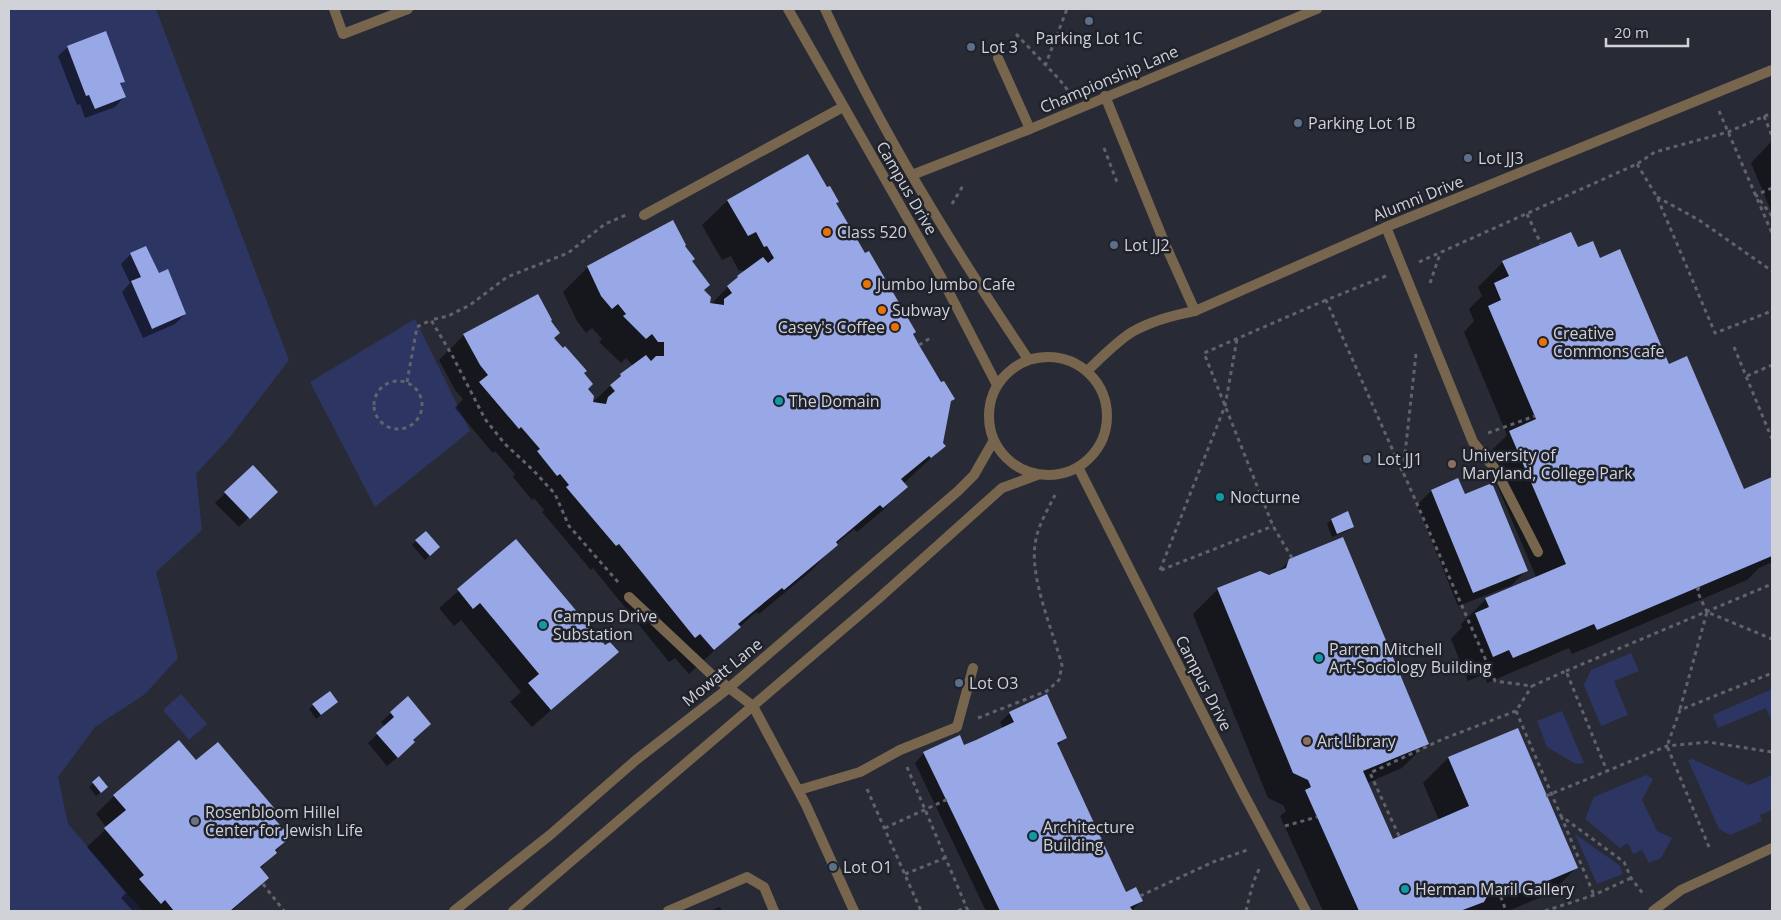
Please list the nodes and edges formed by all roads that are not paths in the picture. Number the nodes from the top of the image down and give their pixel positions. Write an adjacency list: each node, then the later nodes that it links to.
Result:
1 (334, 9): 2 (street)
2 (408, 9)
3 (788, 9): 9 (street, Campus Drive)
4 (825, 9): 11 (street, Campus Drive)
5 (1317, 9): 8 (street, Championship Lane)
6 (998, 58): 10 (street)
7 (1772, 70): 13 (street, Alumni Drive)
8 (1105, 96): 10 (street, Championship Lane); 14 (street)
9 (843, 107): 12 (street); 17 (street, Campus Drive)
10 (1030, 129): 11 (street, Championship Lane)
11 (912, 175): 15 (street, Campus Drive)
12 (644, 215)
13 (1386, 227): 14 (street, Alumni Drive); 21 (street)
14 (1195, 311): 16 (street, Alumni Drive)
15 (1028, 360): 16 (street); 17 (street)
16 (1087, 370): 19 (street)
17 (997, 385): 18 (street)
18 (994, 440): 20 (street); 24 (street, Mowatt Lane)
19 (1078, 467): 20 (street); 33 (street, Campus Drive)
20 (1038, 475): 25 (street)
21 (1538, 552)
22 (629, 597): 24 (street)
23 (973, 668): 26 (street)
24 (730, 687): 25 (street); 28 (street, Mowatt Lane)
25 (754, 706): 26 (street); 29 (street)
26 (799, 790): 32 (street)
27 (1772, 848): 34 (street)
28 (454, 911)
29 (513, 911)
30 (668, 911): 31 (street)
31 (774, 911)
32 (854, 911)
33 (1306, 911)
34 (1653, 911)

